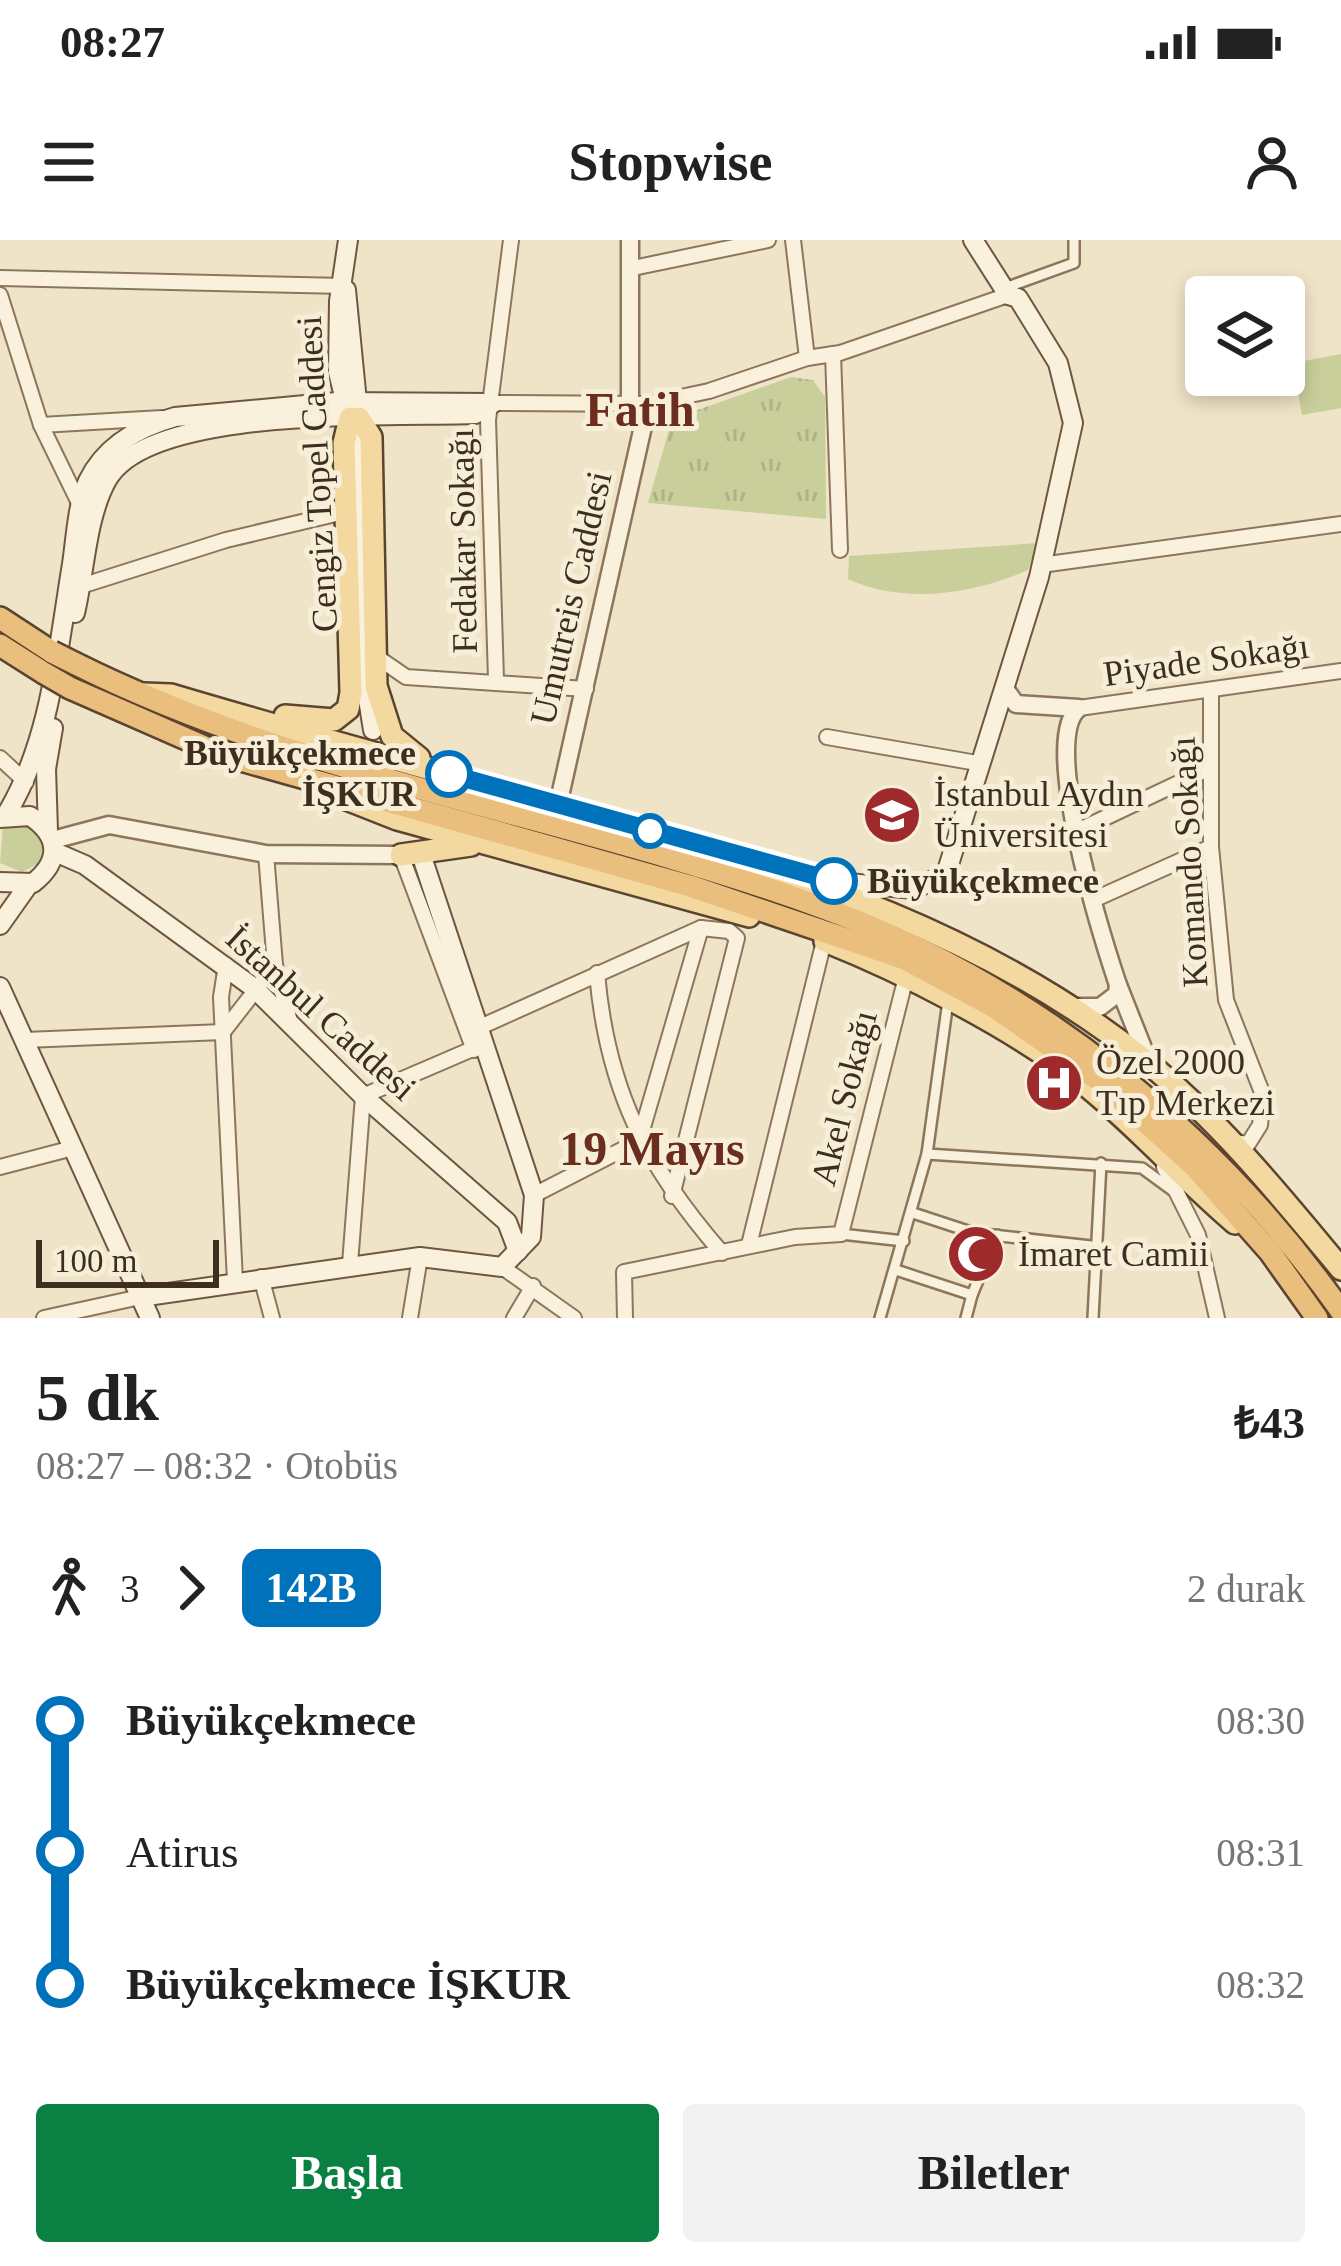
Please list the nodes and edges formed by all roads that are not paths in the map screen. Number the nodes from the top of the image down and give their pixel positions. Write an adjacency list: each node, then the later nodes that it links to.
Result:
1 (348, 240): 10 (main road, Cengiz Topel Caddesi)
2 (511, 240): 16 (street, Fedakar Sokağı)
3 (630, 240): 8 (street, Umutreis Caddesi)
4 (768, 240): 8 (street)
5 (793, 240): 15 (street)
6 (973, 240): 11 (main road)
7 (1074, 240): 11 (street)
8 (633, 268): 18 (street, Umutreis Caddesi)
9 (0, 278): 10 (street)
10 (345, 286): 17 (main road, Cengiz Topel Caddesi)
11 (1006, 291): 14 (street); 25 (main road)
12 (0, 295): 13 (street)
13 (4, 317): 20 (street)
14 (833, 354): 15 (street); 24 (street)
15 (807, 358): 18 (street)
16 (493, 403): 17 (main road); 18 (street); 33 (street, Fedakar Sokağı)
17 (353, 405): 19 (main road); 22 (main road); 26 (main road); 29 (main road); 42 (main road, Cengiz Topel Caddesi)
18 (639, 405): 34 (street, Umutreis Caddesi)
19 (175, 417): 20 (street); 21 (main road)
20 (41, 424): 21 (street)
21 (82, 507): 50 (main road)
22 (344, 512): 26 (street); 40 (main road)
23 (1341, 524): 25 (street)
24 (841, 550)
25 (1041, 566): 35 (main road)
26 (82, 586): 55 (main road)
27 (0, 618): 30 (highway)
28 (0, 645): 30 (highway)
29 (373, 649): 32 (street); 38 (main road)
30 (48, 663): 37 (highway, bridge); 45 (highway, bridge)
31 (1341, 671): 36 (street, Piyade Sokağı)
32 (406, 677): 33 (street); 38 (street)
33 (496, 679): 34 (street)
34 (586, 689): 51 (street, Umutreis Caddesi)
35 (1006, 689): 39 (street); 41 (main road)
36 (1211, 692): 39 (street, Piyade Sokağı); 48 (street, Komando Sokağı)
37 (139, 694): 40 (main road); 113 (highway)
38 (379, 700): 49 (main road)
39 (1079, 708): 44 (street)
40 (238, 714): 49 (main road)
41 (994, 724): 44 (street); 47 (main road)
42 (377, 729)
43 (826, 737): 47 (street)
44 (1068, 742): 54 (street)
45 (223, 755): 53 (main road); 102 (highway)
46 (0, 758): 50 (street)
47 (977, 763): 60 (main road)
48 (1210, 768): 54 (street); 57 (street, Komando Sokağı)
49 (434, 770): 51 (main road)
50 (26, 782): 52 (main road)
51 (558, 805): 60 (main road)
52 (3, 816): 55 (main road, İstanbul Caddesi)
53 (397, 819): 56 (main road); 59 (main road)
54 (1073, 833): 63 (street)
55 (52, 841): 58 (street); 62 (main road); 67 (main road, İstanbul Caddesi)
56 (490, 844): 59 (main road); 66 (main road)
57 (1210, 847): 63 (street); 86 (street, Komando Sokağı)
58 (266, 854): 59 (street); 68 (street)
59 (413, 858): 81 (main road)
60 (815, 880): 76 (main road)
61 (0, 882): 62 (main road)
62 (29, 884): 64 (main road)
63 (1093, 900): 72 (street)
64 (0, 926)
65 (701, 928): 69 (street); 85 (street); 92 (street)
66 (824, 940): 71 (main road); 98 (street)
67 (226, 965): 73 (main road, İstanbul Caddesi); 79 (street)
68 (275, 965): 73 (street); 77 (street)
69 (597, 974): 81 (street); 85 (street)
70 (0, 975): 74 (main road)
71 (905, 977): 75 (main road); 95 (street, Akel Sokağı)
72 (1118, 985): 76 (street); 82 (street)
73 (254, 988): 77 (main road, İstanbul Caddesi); 79 (street)
74 (3, 993): 78 (main road)
75 (948, 1001): 84 (main road); 88 (street)
76 (1066, 1006): 82 (main road)
77 (289, 1018): 83 (main road, İstanbul Caddesi)
78 (8, 1020): 80 (main road)
79 (223, 1032): 80 (street); 109 (street)
80 (26, 1040): 87 (main road)
81 (479, 1040): 83 (street); 91 (main road)
82 (1178, 1088): 86 (main road)
83 (363, 1096): 100 (main road, İstanbul Caddesi); 104 (street)
84 (1142, 1132): 93 (street); 102 (main road)
85 (639, 1141): 91 (street); 92 (street)
86 (1231, 1141): 106 (main road)
87 (73, 1148): 90 (street); 112 (main road)
88 (927, 1154): 89 (street); 94 (street)
89 (1101, 1163): 93 (street); 99 (street)
90 (0, 1168)
91 (534, 1195): 100 (main road)
92 (672, 1196): 101 (street)
93 (1185, 1203): 124 (street)
94 (913, 1214): 96 (street); 97 (street)
95 (841, 1234): 97 (street); 98 (street)
96 (997, 1235): 99 (street); 111 (street)
97 (904, 1241): 107 (street)
98 (749, 1245): 101 (street)
99 (1100, 1247): 123 (street)
100 (518, 1250): 105 (main road)
101 (722, 1252): 120 (street)
102 (1270, 1252): 125 (highway)
103 (420, 1257): 104 (main road); 105 (main road); 117 (street)
104 (350, 1264): 108 (main road)
105 (502, 1267): 110 (street)
106 (1341, 1269)
107 (896, 1270): 111 (street); 121 (street)
108 (261, 1277): 109 (main road); 116 (street)
109 (235, 1281): 112 (main road)
110 (533, 1286): 118 (street); 119 (street)
111 (972, 1295): 122 (street)
112 (140, 1297): 114 (street); 115 (main road)
113 (1341, 1310)
114 (44, 1318)
115 (150, 1318)
116 (272, 1318)
117 (410, 1318)
118 (514, 1318)
119 (574, 1318)
120 (625, 1318)
121 (880, 1318)
122 (966, 1318)
123 (1093, 1318)
124 (1217, 1318)
125 (1315, 1318)

